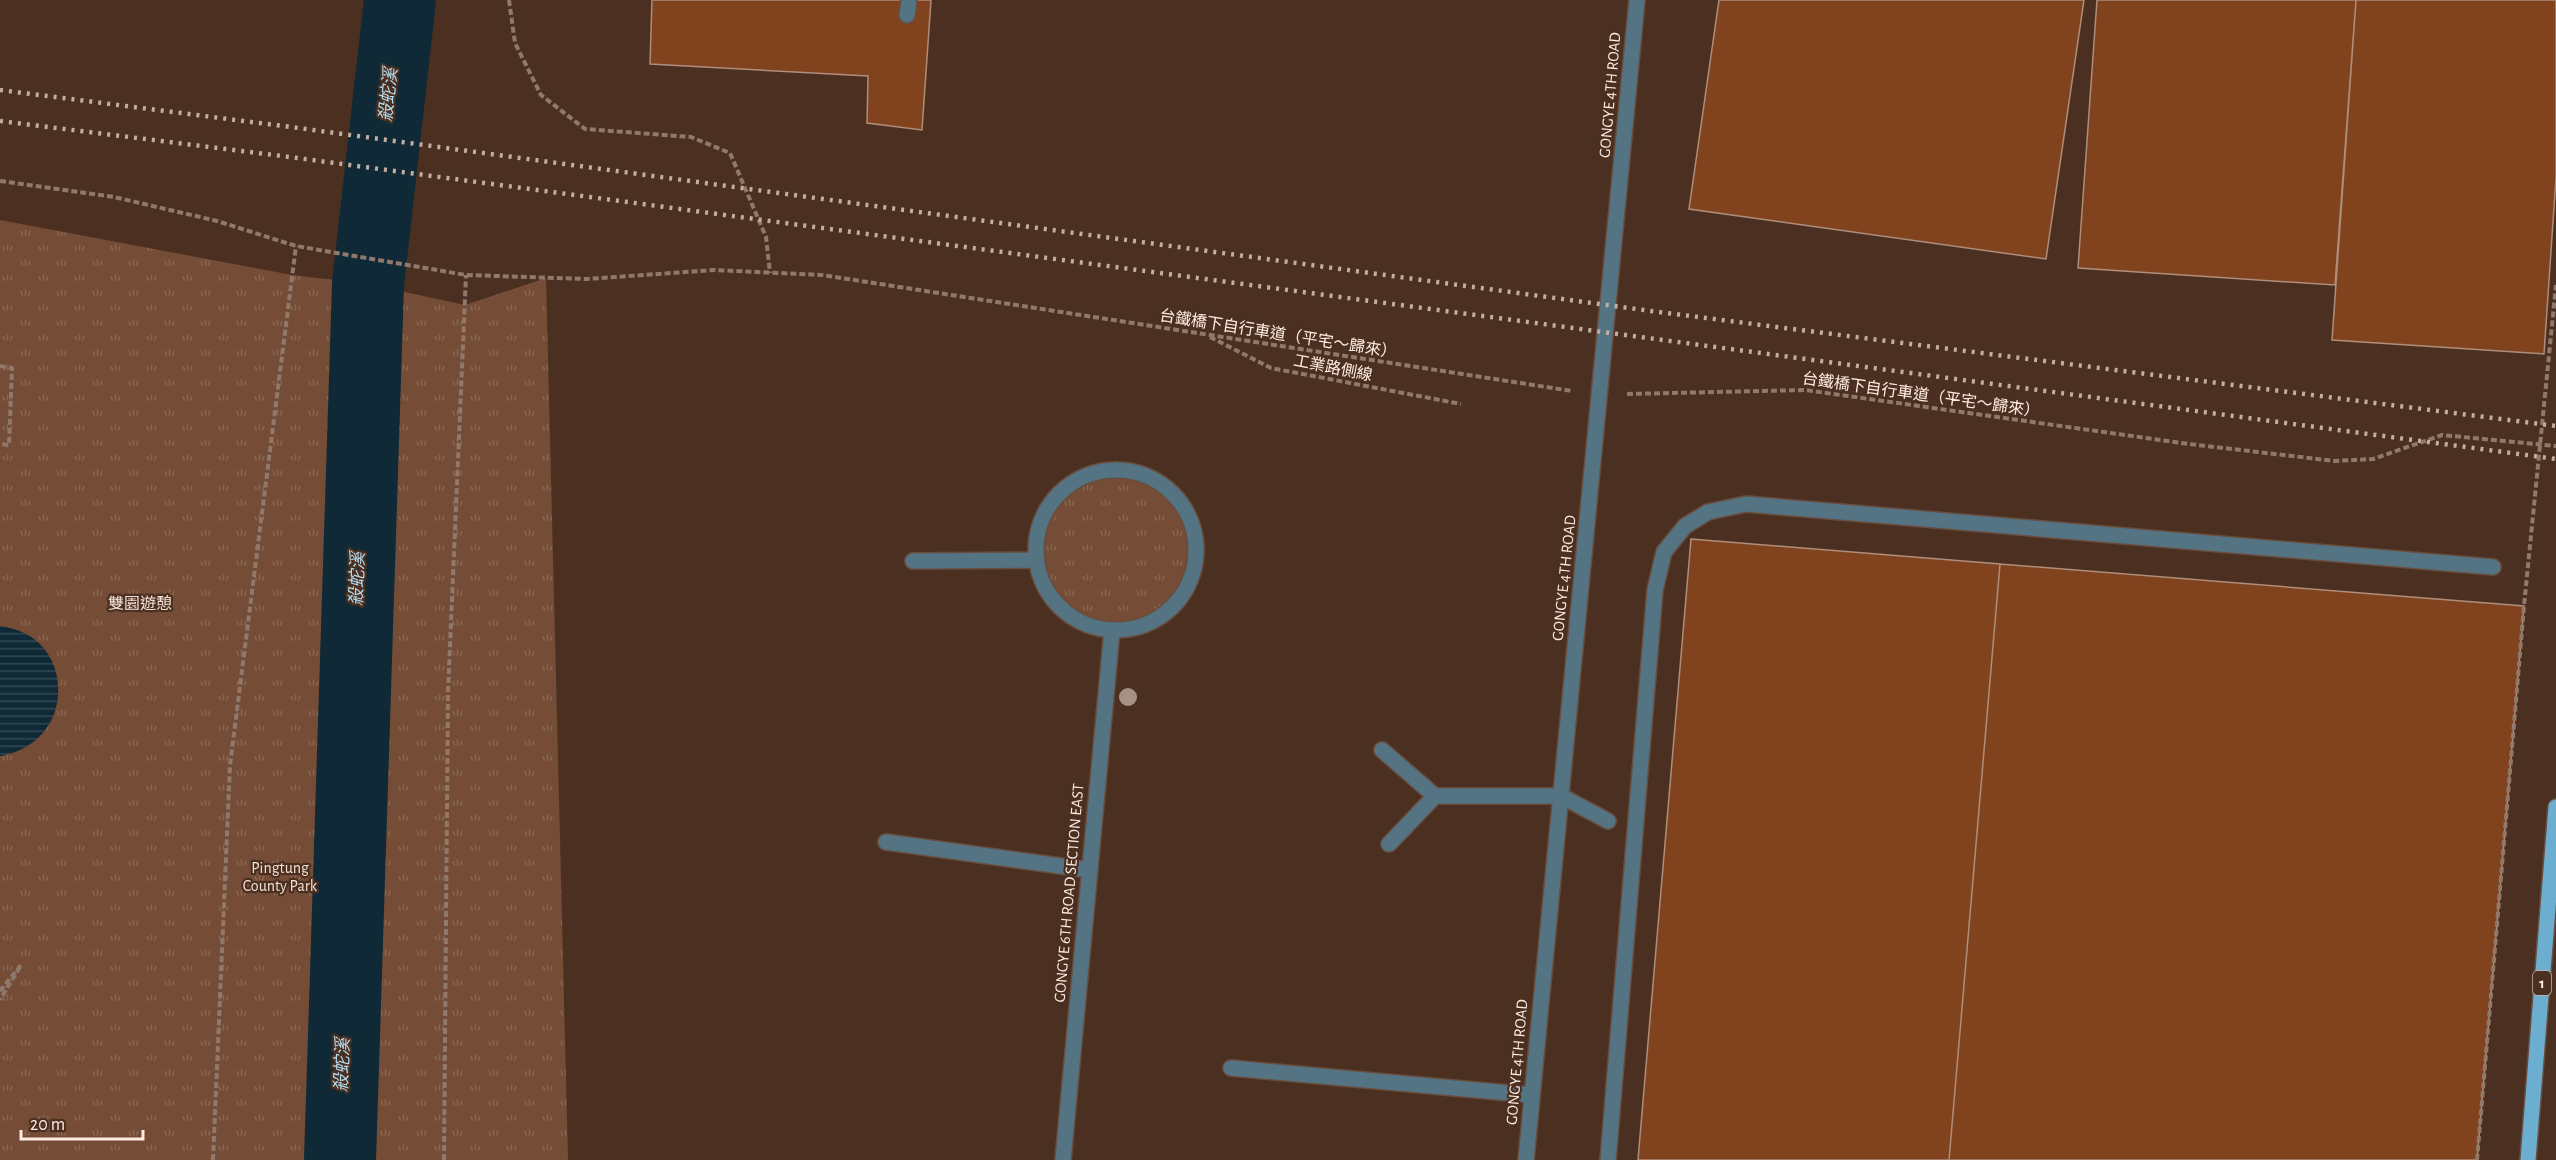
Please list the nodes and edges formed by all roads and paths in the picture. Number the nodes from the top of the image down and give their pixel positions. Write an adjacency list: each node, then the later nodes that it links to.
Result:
1 (509, 0): 5 (path)
2 (1637, 0): 10 (street, GONGYE 4TH ROAD)
3 (0, 181): 4 (path, 台鐵橋下自行車道（平宅～歸來）)
4 (296, 246): 6 (path, 台鐵橋下自行車道（平宅～歸來）); 31 (path)
5 (770, 273): 6 (path, 台鐵橋下自行車道（平宅～歸來）); 8 (path, 台鐵橋下自行車道（平宅～歸來）)
6 (466, 275): 32 (path)
7 (2556, 285): 13 (path)
8 (1206, 336): 10 (path, 台鐵橋下自行車道（平宅～歸來）); 11 (path, 工業路側線)
9 (0, 366): 12 (path)
10 (1599, 395): 13 (path, 台鐵橋下自行車道（平宅～歸來）); 21 (street, GONGYE 4TH ROAD)
11 (1461, 404)
12 (0, 444)
13 (2539, 444): 14 (path, 台鐵橋下自行車道（平宅～歸來）); 36 (path)
14 (2556, 446)
15 (1037, 560): 16 (street); 18 (street); 18 (street)
16 (913, 561)
17 (2493, 567): 35 (street)
18 (1112, 630): 26 (street, GONGYE 6TH ROAD SECTION EAST)
19 (1382, 750): 20 (street)
20 (1435, 796): 21 (street); 25 (street)
21 (1561, 796): 23 (street); 30 (street, GONGYE 4TH ROAD)
22 (2556, 807): 37 (main road, 1)
23 (1608, 821)
24 (886, 842): 26 (street)
25 (1389, 844)
26 (1090, 870): 33 (street, GONGYE 6TH ROAD SECTION EAST)
27 (0, 991): 28 (path)
28 (0, 1000)
29 (1231, 1068): 30 (street)
30 (1532, 1095): 34 (street, GONGYE 4TH ROAD)
31 (213, 1160)
32 (444, 1160)
33 (1063, 1160)
34 (1526, 1160)
35 (1608, 1160)
36 (2477, 1160)
37 (2528, 1160)

